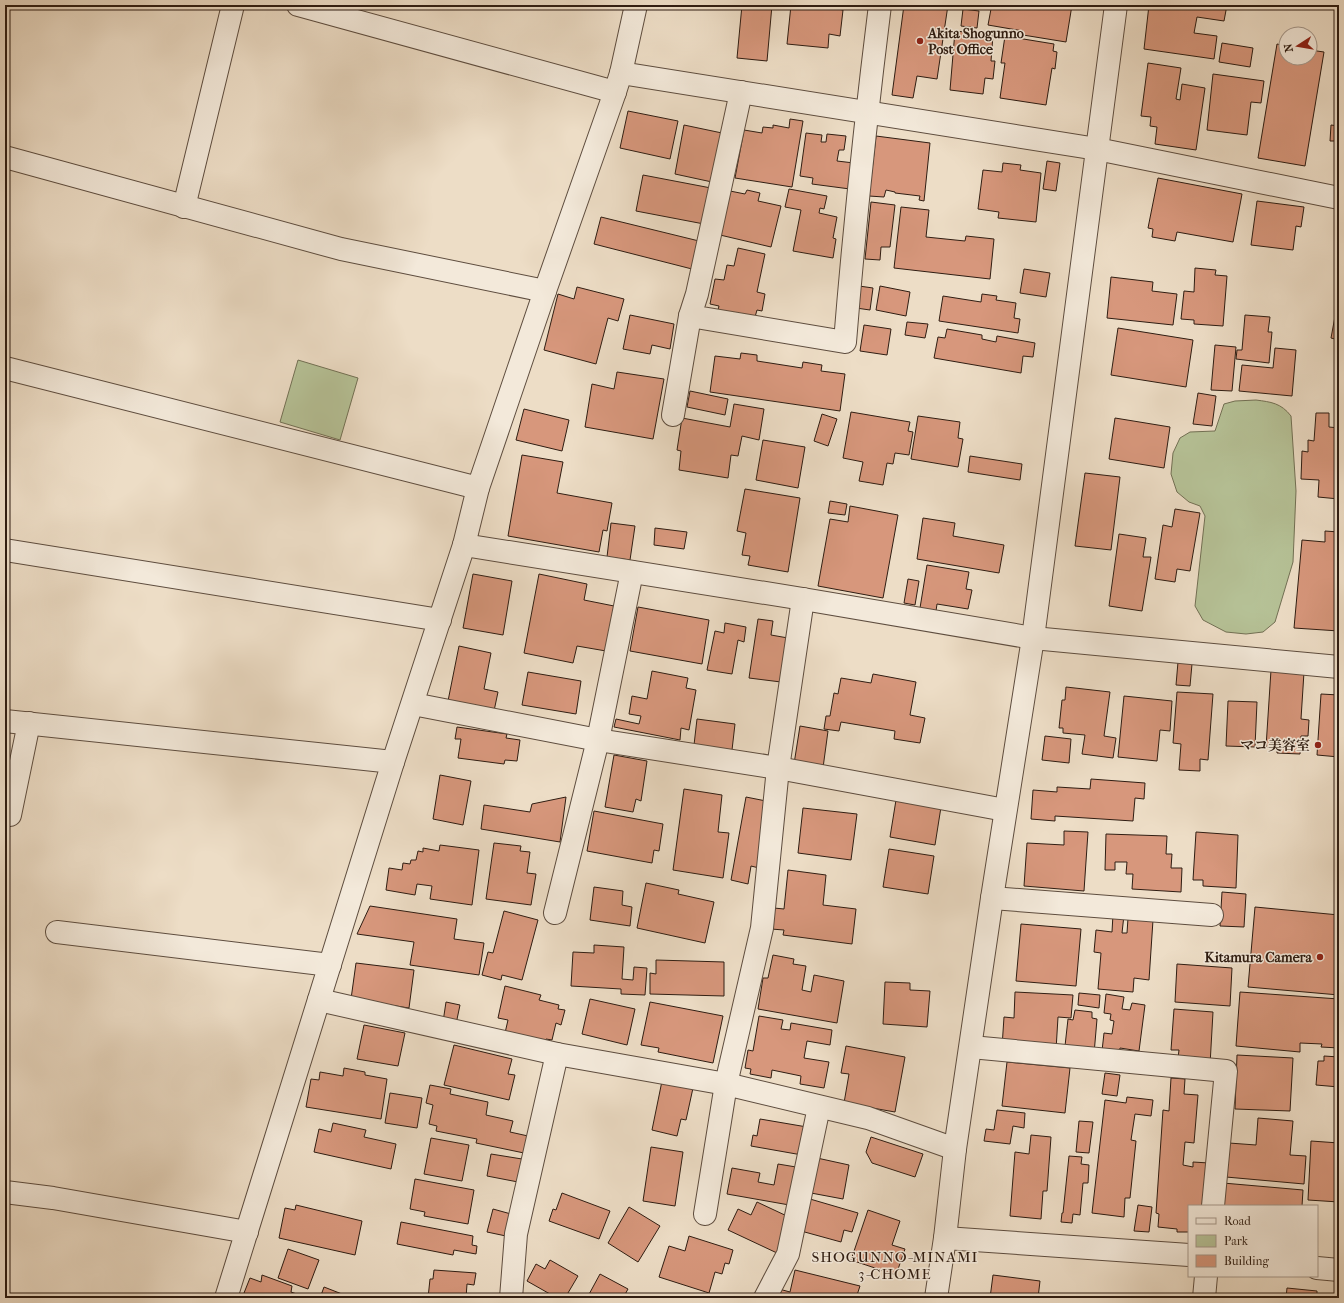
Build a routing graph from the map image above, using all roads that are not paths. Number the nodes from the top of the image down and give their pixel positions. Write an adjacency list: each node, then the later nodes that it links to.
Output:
1 (233, 5): 12 (street)
2 (298, 5): 6 (street)
3 (636, 5): 6 (street)
4 (880, 5): 8 (street)
5 (1116, 5): 9 (street)
6 (618, 82): 7 (street); 13 (street)
7 (741, 92): 8 (street); 14 (street)
8 (867, 113): 9 (street); 14 (street)
9 (1097, 150): 11 (street); 23 (street)
10 (5, 157): 12 (street)
11 (1339, 198)
12 (184, 207): 13 (street)
13 (545, 291): 17 (street)
14 (690, 316): 16 (street)
15 (5, 368): 17 (street)
16 (673, 415)
17 (478, 488): 18 (street)
18 (464, 545): 20 (street); 22 (street)
19 (5, 550): 22 (street)
20 (632, 572): 21 (street); 28 (street)
21 (803, 599): 23 (street); 30 (street)
22 (440, 620): 25 (street)
23 (1034, 638): 24 (street); 31 (street)
24 (1339, 666)
25 (413, 704): 28 (street); 29 (street)
26 (5, 721): 27 (street)
27 (29, 723): 29 (street); 32 (street)
28 (598, 740): 30 (street); 34 (street)
29 (393, 762): 37 (street)
30 (778, 768): 31 (street); 41 (street)
31 (1005, 810): 33 (street)
32 (10, 815)
33 (992, 898): 35 (street); 39 (street)
34 (555, 913)
35 (1212, 915)
36 (57, 932): 37 (street)
37 (330, 965): 38 (street)
38 (319, 1000): 40 (street); 47 (street)
39 (971, 1047): 43 (street); 45 (street)
40 (558, 1054): 41 (street); 54 (street)
41 (726, 1084): 42 (street); 46 (street)
42 (819, 1107): 43 (street); 55 (street)
43 (955, 1149): 48 (street)
44 (5, 1192): 47 (street)
45 (1213, 1205)
46 (705, 1214)
47 (247, 1232): 53 (street)
48 (945, 1238): 49 (street); 56 (street)
49 (1188, 1255)
50 (1318, 1268): 51 (street)
51 (1339, 1270)
52 (1206, 1277): 57 (street)
53 (226, 1298)
54 (511, 1298)
55 (765, 1298)
56 (936, 1298)
57 (1204, 1298)

